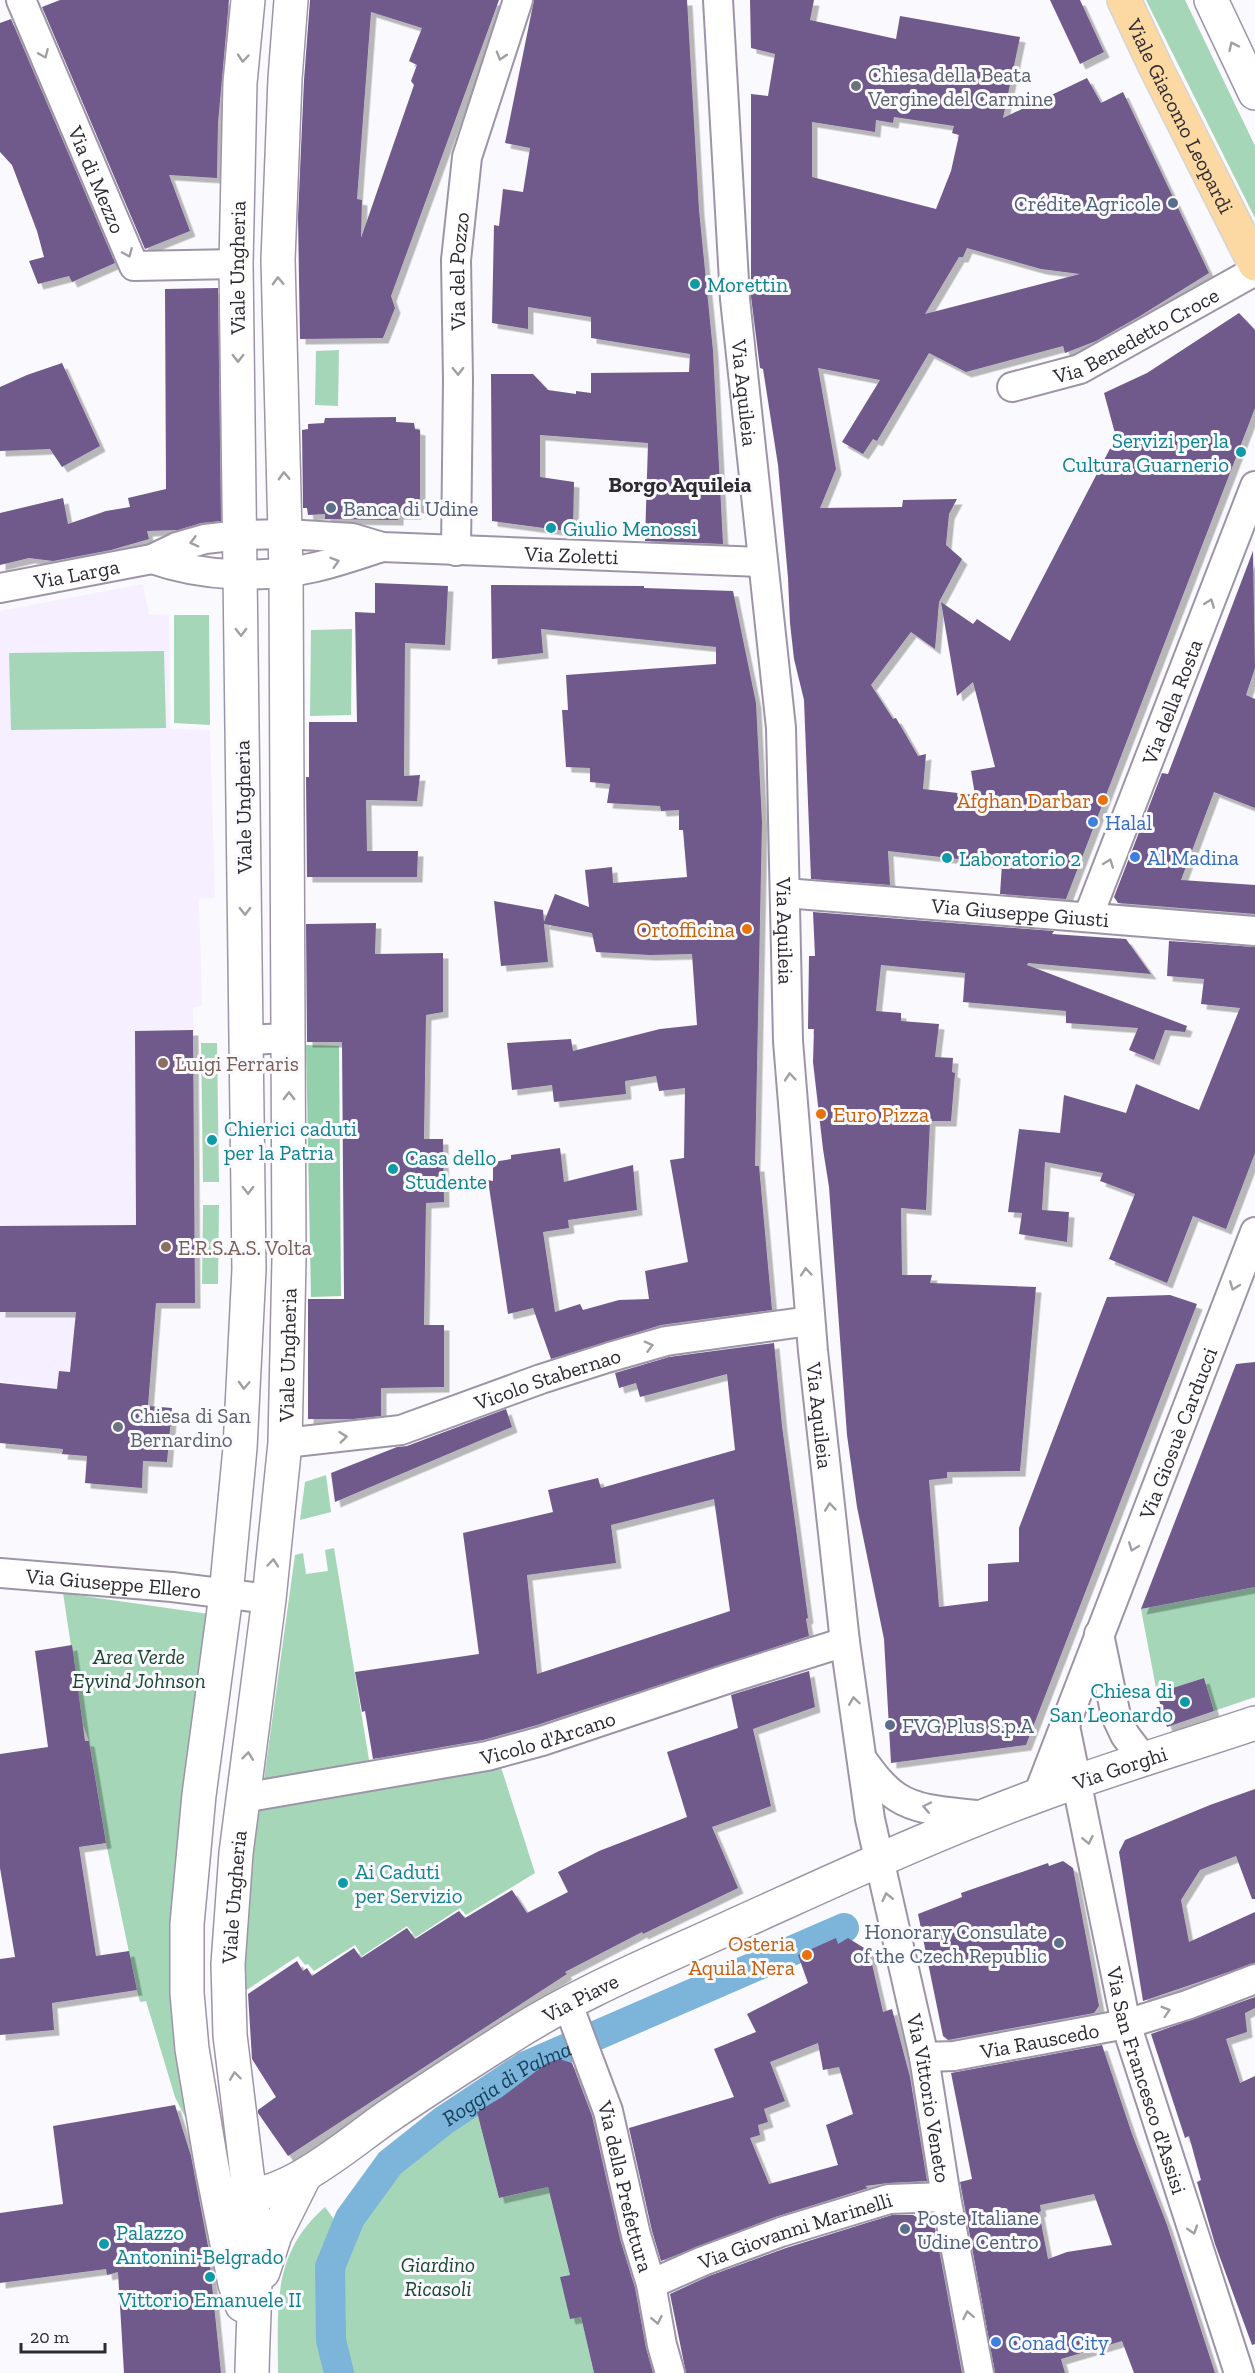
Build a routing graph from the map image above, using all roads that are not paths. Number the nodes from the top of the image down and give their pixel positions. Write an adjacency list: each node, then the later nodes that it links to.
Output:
1 (21, 0): 9 (street, Via di Mezzo, one-way to 9)
2 (248, 0): 9 (street, Viale Ungheria, one-way to 9)
3 (291, 0): 14 (street, Viale Ungheria, one-way to 3)
4 (518, 0): 17 (street, Via del Pozzo, one-way to 17)
5 (718, 0): 19 (street, Via Aquileia)
6 (1124, 0): 10 (main road, Viale Giacomo Leopardi)
7 (1211, 0): 8 (street, one-way to 7)
8 (1255, 93)
9 (236, 264): 15 (street, Viale Ungheria, one-way to 15)
10 (1255, 264)
11 (1255, 271): 12 (street, Via Benedetto Croce)
12 (1012, 387)
13 (1255, 486): 24 (street, Via della Rosta, one-way to 13)
14 (286, 534): 15 (street); 16 (street, Via Zoletti); 21 (street, Viale Ungheria)
15 (240, 535): 18 (street, Via Larga, one-way to 18); 20 (street, Viale Ungheria)
16 (382, 547): 17 (street, Via Zoletti); 21 (street, Via Zoletti, one-way to 16)
17 (456, 551): 19 (street, Via Zoletti)
18 (152, 559): 20 (street); 22 (street, Via Larga)
19 (761, 562): 23 (street, Via Aquileia)
20 (240, 573): 21 (street); 27 (street, Viale Ungheria, one-way to 27)
21 (286, 573): 26 (street, Viale Ungheria)
22 (0, 588)
23 (784, 893): 24 (street, Via Giuseppe Giusti); 29 (street, Via Aquileia, one-way to 23)
24 (1088, 918): 25 (street, Via Giuseppe Giusti)
25 (1255, 931)
26 (289, 1038): 27 (street); 30 (street, Viale Ungheria, one-way to 26)
27 (246, 1040): 32 (street, Viale Ungheria, one-way to 32)
28 (1255, 1232): 34 (street, Via Giosuè Carducci, one-way to 34)
29 (810, 1321): 30 (street, Vicolo Stabernao, one-way to 29); 35 (street, Via Aquileia, one-way to 29)
30 (285, 1443): 33 (street, Viale Ungheria, one-way to 30)
31 (0, 1573): 32 (street, Via Giuseppe Ellero)
32 (226, 1594): 33 (street); 51 (street, Viale Ungheria)
33 (269, 1599): 42 (street, Viale Ungheria, one-way to 33)
34 (1099, 1634): 37 (street, Via Giosuè Carducci); 39 (street)
35 (845, 1642): 38 (street, Via Aquileia, one-way to 35); 42 (street, Vicolo d'Arcano)
36 (1255, 1723): 39 (street, Via Gorghi)
37 (1065, 1726): 40 (street); 41 (street, Via Giosuè Carducci)
38 (862, 1759): 43 (street, Via Gorghi, one-way to 38); 44 (street, Via Aquileia)
39 (1144, 1760): 40 (street, Via Gorghi)
40 (1075, 1783): 41 (street, Via Gorghi); 47 (street, Via San Francesco d'Assisi, one-way to 47)
41 (1038, 1795): 43 (street, Via Gorghi)
42 (242, 1798): 49 (street, Viale Ungheria, one-way to 42)
43 (985, 1816): 44 (street, Via Gorghi)
44 (878, 1859): 46 (street, Via Piave); 48 (street, Via Vittorio Veneto, one-way to 44)
45 (1255, 1979): 47 (street, Via Rauscedo, one-way to 45)
46 (573, 2016): 50 (street, Via Piave); 54 (street, Via della Prefettura)
47 (1126, 2024): 48 (street, Via Rauscedo); 59 (street, Via San Francesco d'Assisi, one-way to 59)
48 (924, 2057): 52 (street, Via Vittorio Veneto)
49 (242, 2134): 50 (street); 53 (street, Viale Ungheria)
50 (305, 2175): 53 (street, Via Piave); 55 (street)
51 (216, 2187): 53 (street); 55 (street, Viale Ungheria)
52 (946, 2197): 54 (street, Via Giovanni Marinelli); 58 (street, Via Vittorio Veneto, one-way to 52)
53 (252, 2211): 55 (street, Viale Ungheria)
54 (651, 2284): 57 (street, Via della Prefettura, one-way to 57)
55 (245, 2295): 56 (street)
56 (252, 2373)
57 (670, 2373)
58 (979, 2373)
59 (1239, 2373)

